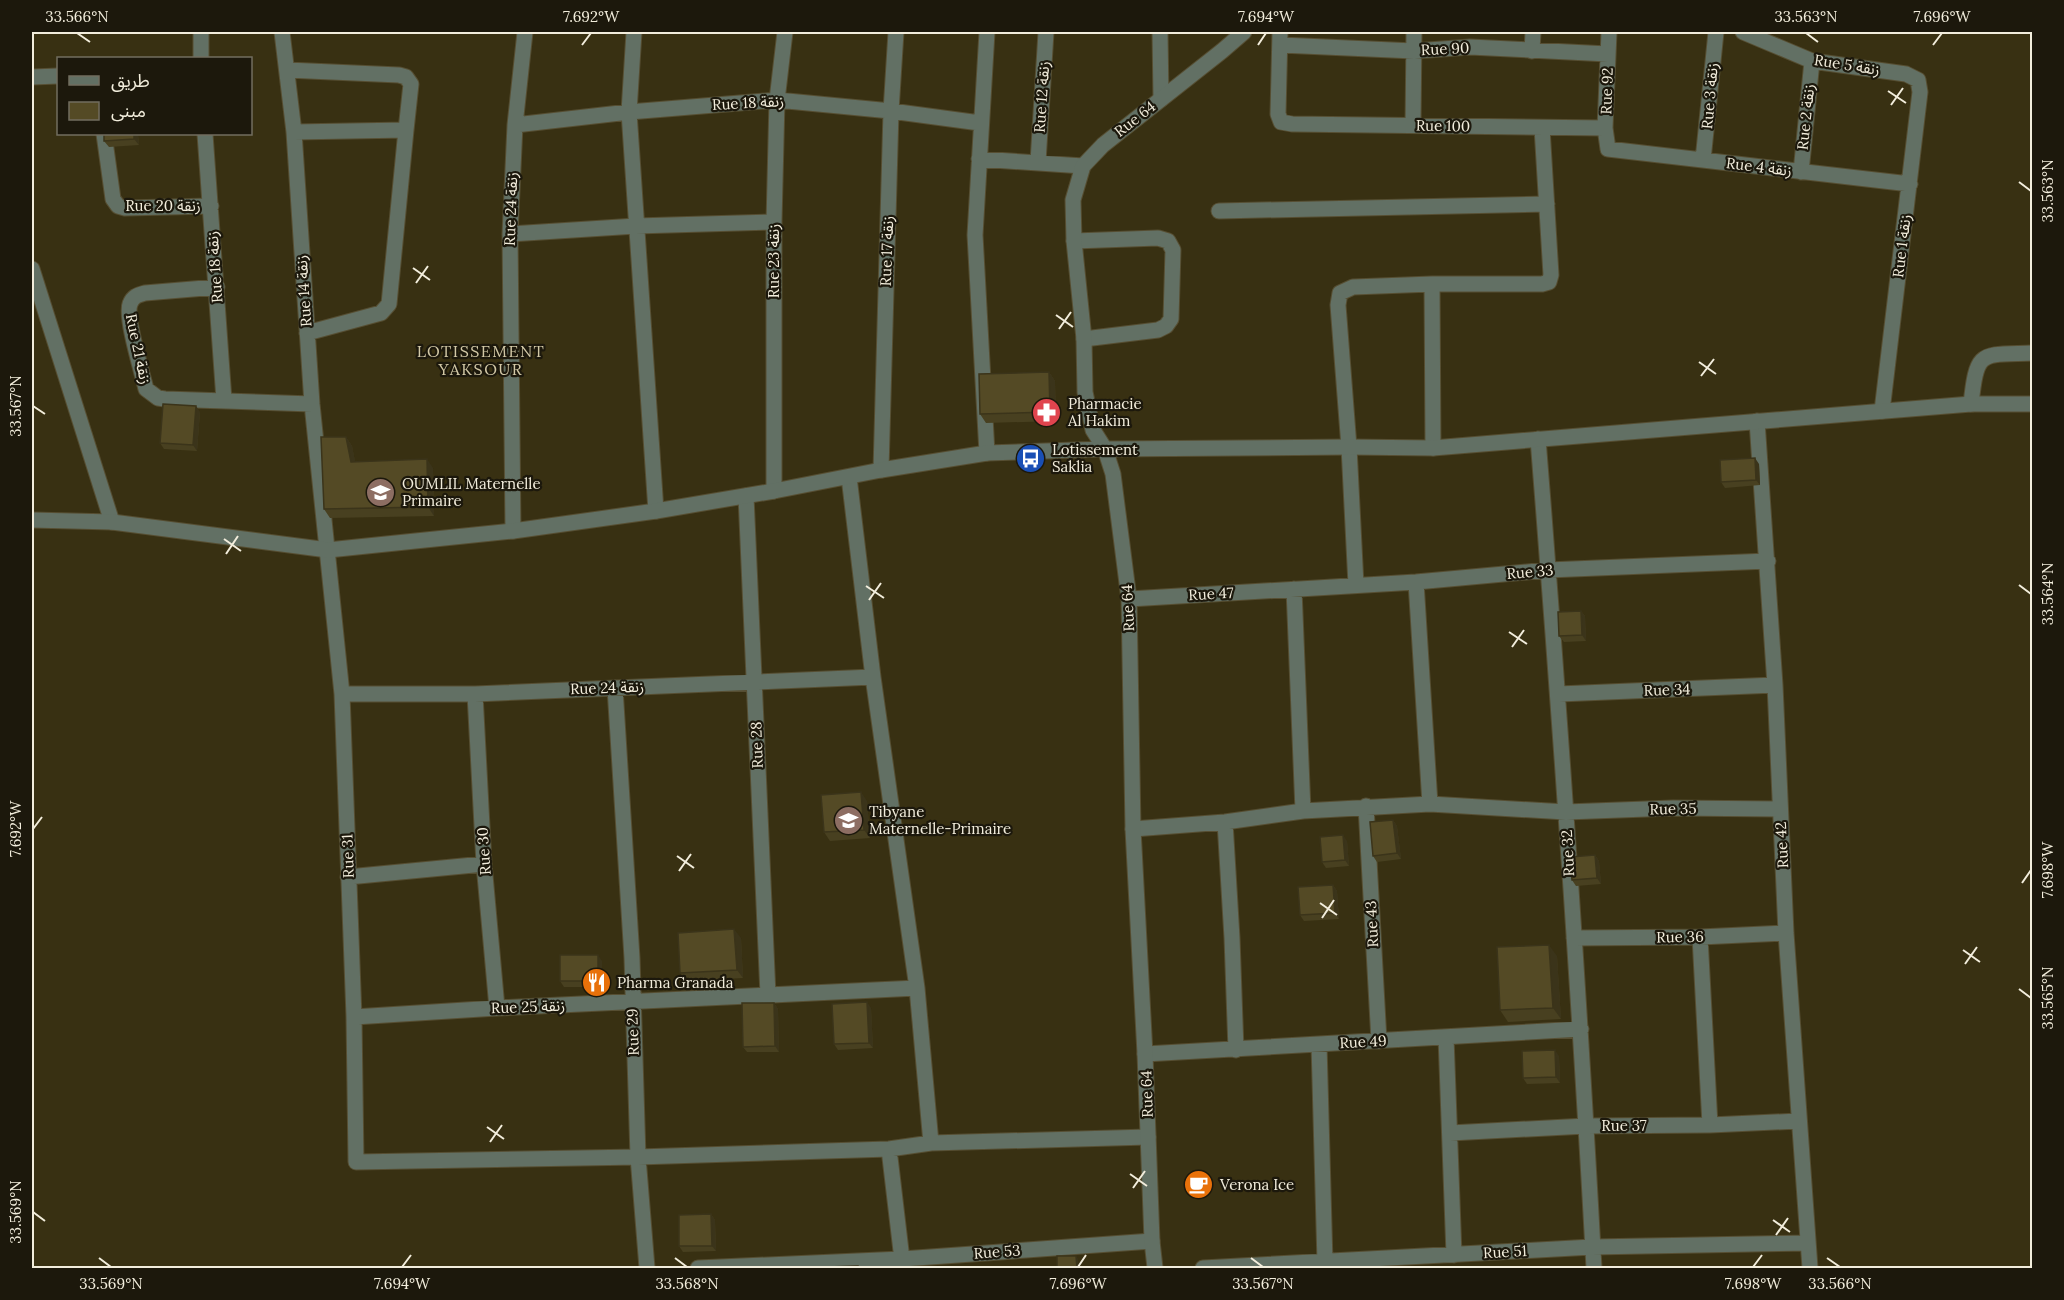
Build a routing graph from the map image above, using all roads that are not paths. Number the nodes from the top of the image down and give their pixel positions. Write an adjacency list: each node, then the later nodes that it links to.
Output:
1 (201, 32): 20 (street)
2 (282, 32): 22 (street, Rue 14 زنقة)
3 (525, 32): 31 (street, Rue 24 زنقة)
4 (634, 32): 29 (street)
5 (785, 32): 27 (street, Rue 23 زنقة)
6 (897, 32): 28 (street, Rue 17 زنقة)
7 (987, 32): 30 (street)
8 (1046, 32): 42 (street, Rue 12 زنقة)
9 (1160, 32): 26 (street)
10 (1244, 32): 26 (street, Rue 64)
11 (1414, 32): 17 (street)
12 (1533, 32): 18 (street)
13 (1609, 32): 19 (street, Rue 92)
14 (1716, 32): 41 (street, Rue 3 زنقة)
15 (1743, 32): 21 (street, Rue 5 زنقة)
16 (1280, 38): 17 (street, Rue 90); 32 (street, Rue 100)
17 (1414, 51): 18 (street, Rue 90); 32 (street)
18 (1532, 51): 19 (street, Rue 90)
19 (1608, 54): 34 (street, Rue 92)
20 (201, 57)
21 (1812, 61): 25 (street, Rue 5 زنقة); 44 (street, Rue 2 زنقة)
22 (287, 70): 35 (street); 36 (street, Rue 14 زنقة)
23 (57, 76): 24 (street)
24 (32, 77)
25 (1918, 80): 45 (street, Rue 1 زنقة)
26 (1161, 99): 43 (street, Rue 64)
27 (777, 100): 28 (street, Rue 18 زنقة); 29 (street, Rue 18 زنقة); 49 (street, Rue 23 زنقة)
28 (891, 111): 30 (street, Rue 18 زنقة); 70 (street, Rue 17 زنقة)
29 (628, 112): 31 (street, Rue 18 زنقة); 50 (street)
30 (980, 123): 40 (street)
31 (515, 125): 51 (street, Rue 24 زنقة)
32 (1413, 126): 33 (street, Rue 100)
33 (1542, 128): 34 (street, Rue 100); 46 (street)
34 (1605, 128): 39 (street, Rue 92)
35 (406, 130): 36 (street); 56 (street)
36 (294, 132): 56 (street, Rue 14 زنقة)
37 (104, 135): 47 (street, Rue 20 زنقة)
38 (205, 135): 47 (street, Rue 18 زنقة)
39 (1608, 149): 41 (street, Rue 4 زنقة)
40 (979, 159): 42 (street); 69 (street)
41 (1703, 160): 44 (street, Rue 4 زنقة)
42 (1038, 162): 43 (street)
43 (1083, 166): 52 (street, Rue 64)
44 (1801, 172): 45 (street, Rue 4 زنقة)
45 (1910, 184): 63 (street, Rue 1 زنقة)
46 (1547, 204): 48 (street); 54 (street)
47 (211, 206): 55 (street, Rue 18 زنقة)
48 (1219, 212)
49 (774, 222): 50 (street); 72 (street, Rue 23 زنقة)
50 (636, 226): 51 (street); 74 (street)
51 (510, 234): 77 (street, Rue 24 زنقة)
52 (1074, 241): 57 (street, Rue 64); 57 (street)
53 (32, 269): 76 (street)
54 (1432, 284): 66 (street); 67 (street)
55 (217, 287): 59 (street, Rue 18 زنقة); 59 (street, Rue 21 زنقة)
56 (307, 333): 60 (street, Rue 14 زنقة)
57 (1084, 339): 68 (street, Rue 64)
58 (2032, 353): 61 (street)
59 (224, 400): 60 (street, Rue 21 زنقة)
60 (312, 404): 78 (street, Rue 14 زنقة)
61 (1971, 404): 62 (street); 63 (street)
62 (2032, 404)
63 (1882, 411): 64 (street)
64 (1757, 421): 65 (street); 79 (street, Rue 42)
65 (1538, 439): 67 (street); 80 (street, Rue 32)
66 (1349, 447): 67 (street); 68 (street); 82 (street)
67 (1433, 448)
68 (1105, 449): 69 (street); 84 (street, Rue 64)
69 (987, 453): 70 (street)
70 (881, 470): 71 (street)
71 (849, 477): 72 (street); 85 (street)
72 (774, 491): 73 (street)
73 (746, 496): 74 (street); 86 (street, Rue 28)
74 (656, 511): 77 (street)
75 (32, 520): 76 (street)
76 (112, 522): 78 (street)
77 (513, 531): 78 (street)
78 (328, 550): 89 (street, Rue 31)
79 (1768, 561): 80 (street, Rue 33); 87 (street, Rue 42)
80 (1548, 570): 81 (street, Rue 33); 91 (street, Rue 32)
81 (1416, 582): 82 (street, Rue 33); 92 (street)
82 (1356, 585): 83 (street, Rue 33)
83 (1294, 589): 84 (street, Rue 47); 95 (street)
84 (1129, 598): 98 (street, Rue 64)
85 (873, 677): 86 (street, Rue 24 زنقة); 104 (street)
86 (754, 681): 88 (street, Rue 24 زنقة); 105 (street, Rue 28)
87 (1775, 685): 91 (street, Rue 34); 94 (street, Rue 42)
88 (615, 688): 90 (street, Rue 24 زنقة); 106 (street, Rue 29)
89 (342, 694): 90 (street, Rue 24 زنقة); 100 (street, Rue 31)
90 (475, 694): 99 (street, Rue 30)
91 (1559, 694): 96 (street, Rue 32)
92 (1430, 804): 93 (street, Rue 35); 96 (street, Rue 35)
93 (1366, 806): 95 (street, Rue 35); 111 (street, Rue 43)
94 (1780, 809): 96 (street, Rue 35); 101 (street, Rue 42)
95 (1303, 811): 97 (street, Rue 35)
96 (1566, 812): 103 (street, Rue 32)
97 (1225, 822): 98 (street, Rue 35); 113 (street)
98 (1133, 829): 114 (street, Rue 64)
99 (484, 864): 100 (street); 107 (street, Rue 30)
100 (348, 877): 108 (street, Rue 31)
101 (1786, 933): 102 (street, Rue 36); 115 (street, Rue 42)
102 (1700, 937): 103 (street, Rue 36); 116 (street)
103 (1574, 938): 109 (street, Rue 32)
104 (917, 988): 105 (street, Rue 25 زنقة); 120 (street)
105 (768, 995): 106 (street, Rue 25 زنقة)
106 (632, 1002): 107 (street, Rue 25 زنقة); 122 (street, Rue 29)
107 (497, 1008): 108 (street, Rue 25 زنقة)
108 (354, 1017): 122 (street, Rue 31)
109 (1581, 1029): 110 (street, Rue 49); 117 (street, Rue 32)
110 (1446, 1037): 111 (street, Rue 49); 118 (street)
111 (1379, 1041): 112 (street, Rue 49)
112 (1319, 1044): 113 (street, Rue 49); 127 (street)
113 (1236, 1050): 114 (street, Rue 49)
114 (1145, 1054): 119 (street, Rue 64)
115 (1799, 1121): 116 (street, Rue 37); 124 (street, Rue 42)
116 (1710, 1125): 117 (street, Rue 37)
117 (1586, 1126): 118 (street, Rue 37); 125 (street, Rue 32)
118 (1450, 1133): 126 (street)
119 (1148, 1137): 120 (street); 123 (street, Rue 64)
120 (931, 1143): 121 (street)
121 (889, 1149): 122 (street); 128 (street)
122 (638, 1157): 130 (street, Rue 29)
123 (1152, 1241): 128 (street, Rue 53); 132 (street, Rue 64)
124 (1808, 1243): 125 (street, Rue 51); 135 (street, Rue 42)
125 (1592, 1247): 126 (street, Rue 51); 134 (street, Rue 32)
126 (1454, 1255): 129 (street, Rue 51)
127 (1325, 1263): 129 (street, Rue 51); 133 (street, Rue 51)
128 (903, 1264): 131 (street, Rue 53)
129 (1392, 1264)
130 (648, 1269)
131 (698, 1269)
132 (1155, 1269)
133 (1203, 1269)
134 (1594, 1269)
135 (1810, 1269)

